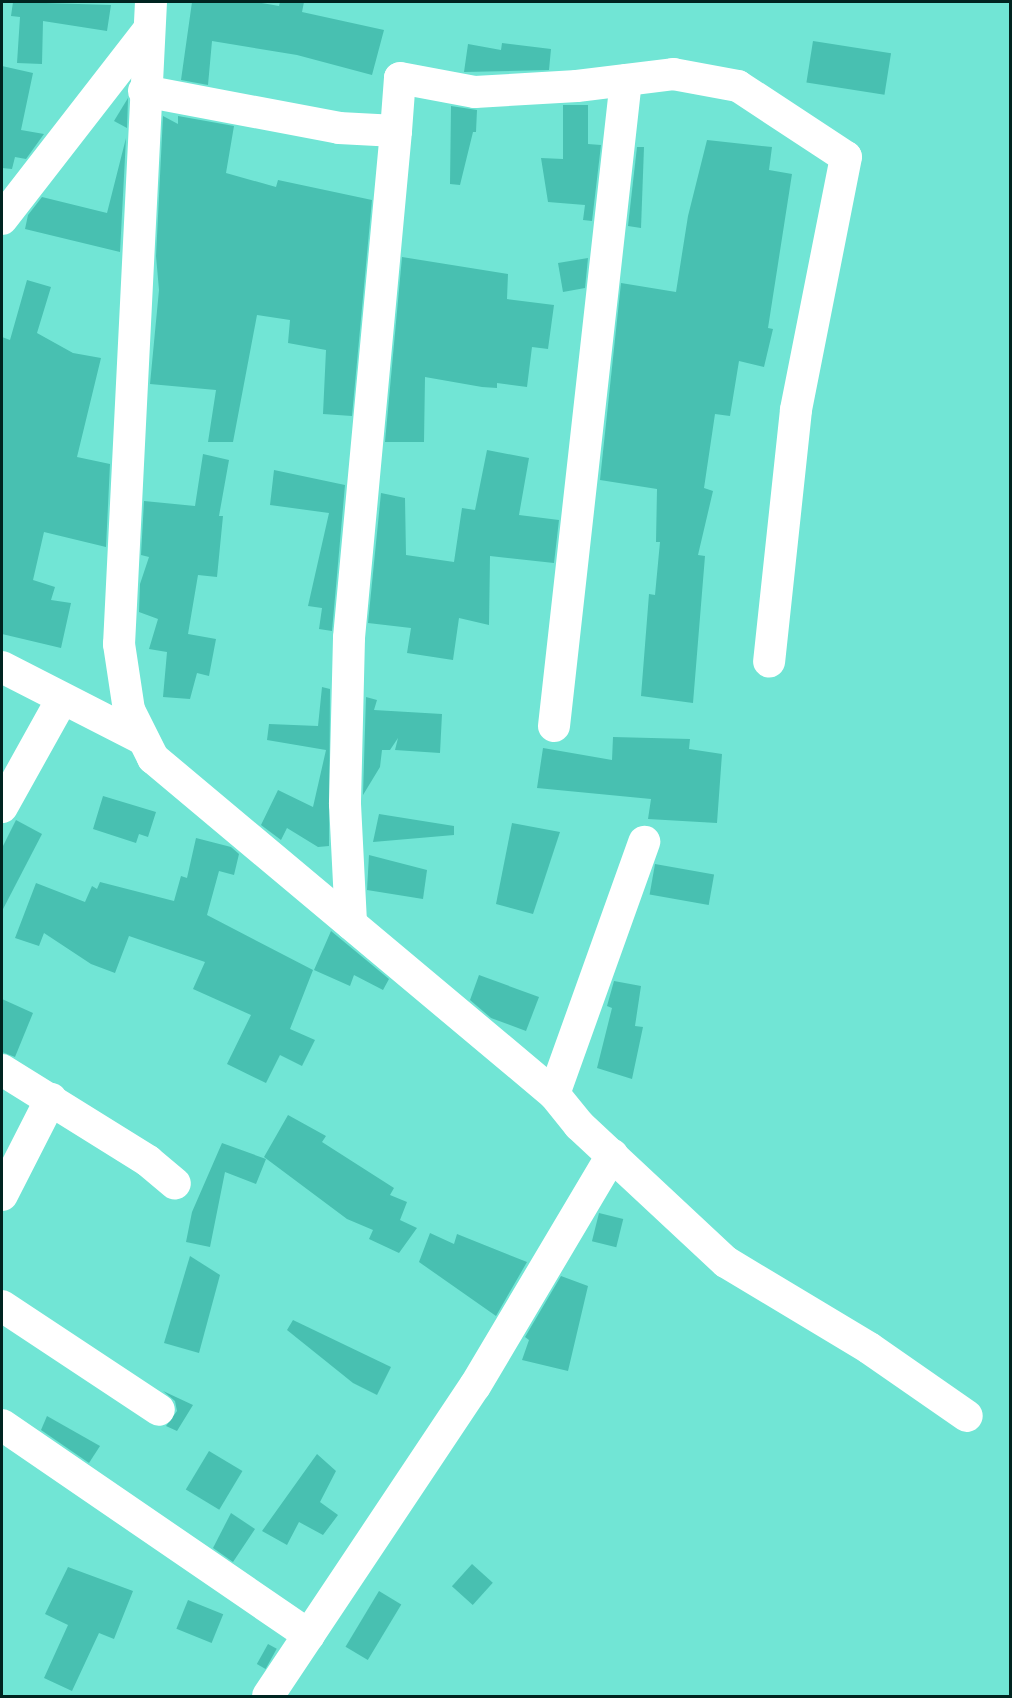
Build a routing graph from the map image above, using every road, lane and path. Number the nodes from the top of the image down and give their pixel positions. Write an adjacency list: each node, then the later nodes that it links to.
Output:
1 (149, 17): 3 (street); 5 (street)
2 (626, 80): 4 (street); 6 (street); 9 (street)
3 (144, 91): 4 (street); 10 (street)
4 (396, 131): 13 (street)
5 (2, 219)
6 (769, 662)
7 (2, 667): 8 (street)
8 (62, 699): 10 (street); 11 (street)
9 (554, 726)
10 (144, 739): 13 (street)
11 (2, 807)
12 (644, 842): 15 (street)
13 (351, 924): 15 (street)
14 (2, 1070): 16 (street)
15 (554, 1094): 17 (street)
16 (51, 1099): 18 (street); 19 (street)
17 (612, 1155): 22 (street); 24 (street)
18 (175, 1184)
19 (2, 1195)
20 (2, 1306): 21 (street)
21 (159, 1410)
22 (967, 1416)
23 (2, 1425): 24 (street)
24 (309, 1635): 25 (street)
25 (268, 1696)

